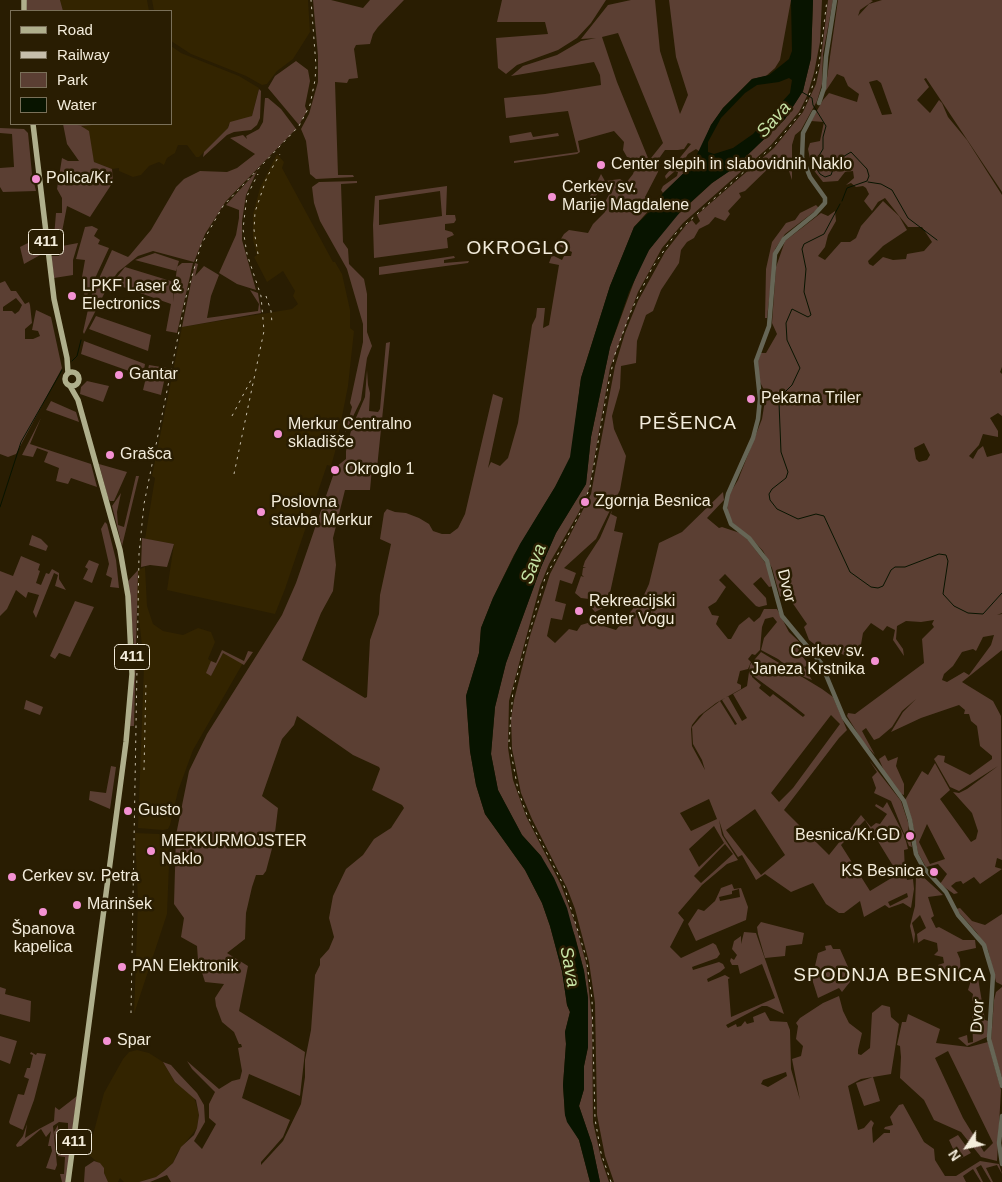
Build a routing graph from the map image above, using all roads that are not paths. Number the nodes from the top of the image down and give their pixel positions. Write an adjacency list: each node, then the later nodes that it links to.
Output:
1 (835, 0): 2 (street)
2 (819, 103)
3 (814, 112): 9 (street, Dvor)
4 (33, 125): 5 (main road, 411)
5 (70, 372): 6 (main road, 411); 7 (main road, 411)
6 (78, 384): 7 (main road); 8 (main road, 411)
7 (70, 386): 8 (main road, 411)
8 (78, 400): 12 (main road, 411)
9 (1002, 1086)
10 (1002, 1116): 11 (street)
11 (1002, 1164)
12 (68, 1182)

